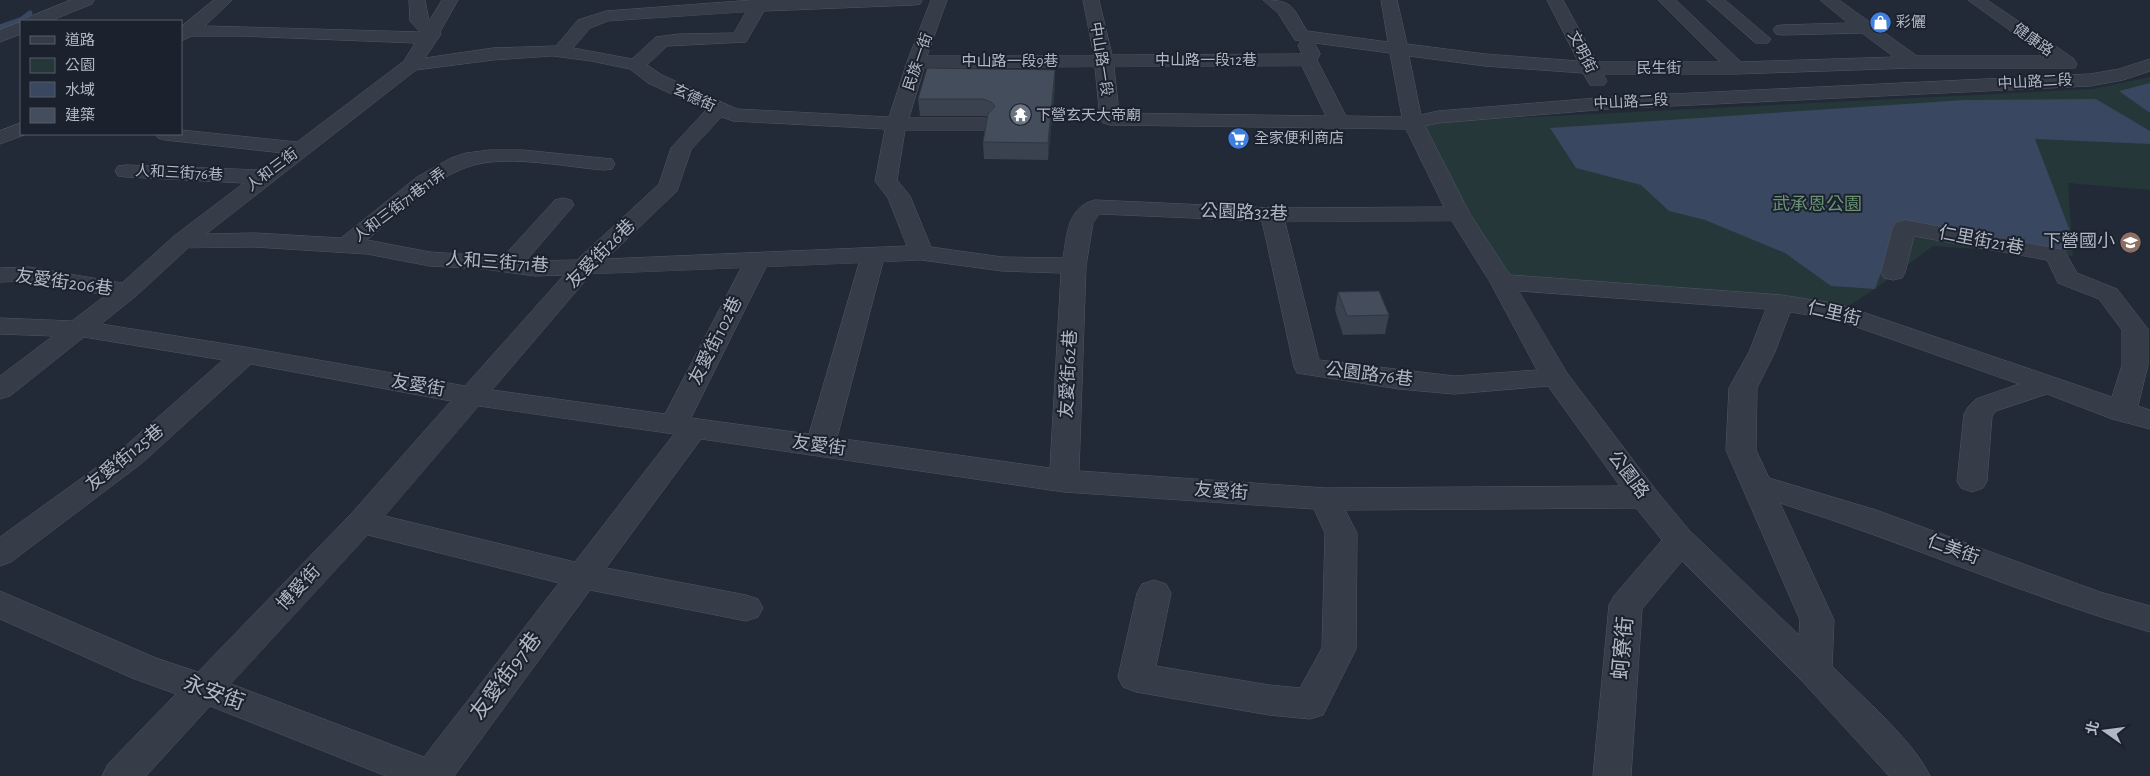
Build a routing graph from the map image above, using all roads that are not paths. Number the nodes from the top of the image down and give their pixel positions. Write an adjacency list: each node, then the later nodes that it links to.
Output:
1 (86, 0): 16 (street)
2 (224, 0): 20 (street)
3 (417, 0): 21 (street)
4 (450, 0): 21 (street, 人和三街)
5 (914, 0): 15 (street)
6 (939, 0): 29 (street, 民族一街)
7 (1091, 0): 28 (street, 中山路一段)
8 (1271, 0): 22 (street)
9 (1389, 0): 25 (street, 公園路)
10 (1556, 0): 35 (street, 文明街)
11 (1666, 0): 36 (street)
12 (1715, 0): 24 (street)
13 (1828, 0): 18 (street)
14 (1976, 0): 31 (street, 健康路)
15 (760, 3): 26 (street); 33 (street)
16 (37, 20)
17 (20, 27): 23 (street)
18 (1866, 28): 19 (street); 30 (street)
19 (1782, 30)
20 (185, 34): 21 (street)
21 (430, 36): 32 (street, 人和三街)
22 (1300, 36): 25 (street, 民生街); 27 (street)
23 (0, 37)
24 (1762, 39)
25 (1398, 48): 35 (street, 民生街); 42 (street, 公園路)
26 (560, 52): 32 (street, 玄德街); 33 (street, 玄德街)
27 (1308, 60): 28 (street, 中山路一段12巷); 41 (street)
28 (1104, 61): 29 (street, 中山路一段9巷); 40 (street, 中山路一段)
29 (916, 62): 43 (street, 民族一街)
30 (1913, 62): 31 (street, 民生街); 36 (street, 民生街)
31 (2066, 62): 37 (street, 健康路)
32 (412, 65): 48 (street, 人和三街)
33 (636, 65): 39 (street, 玄德街)
34 (2150, 65): 37 (street, 中山路二段)
35 (1590, 68): 36 (street, 民生街); 38 (street, 文明街)
36 (1736, 68)
37 (2090, 80): 38 (street, 中山路二段)
38 (1609, 103): 42 (street, 中山路二段)
39 (721, 110): 43 (street, 玄德街); 61 (street, 友愛街26巷)
40 (1110, 119): 41 (street, 中山路二段)
41 (1339, 123): 42 (street, 中山路二段)
42 (1413, 123): 53 (street, 公園路)
43 (898, 124): 44 (street, 玄德街); 57 (street, 民族一街)
44 (984, 124)
45 (20, 129): 47 (street)
46 (174, 135): 48 (street)
47 (0, 138)
48 (300, 149): 51 (street, 人和三街)
49 (604, 164): 56 (street, 人和三街71巷11弄)
50 (126, 170): 51 (street, 人和三街76巷)
51 (263, 177): 55 (street, 人和三街)
52 (563, 204): 60 (street)
53 (1459, 214): 54 (street, 公園路32巷); 65 (street, 公園路)
54 (1272, 215): 62 (street, 公園路32巷); 71 (street, 公園路76巷)
55 (182, 240): 56 (street, 人和三街71巷); 66 (street, 人和三街)
56 (346, 246): 60 (street, 人和三街71巷)
57 (921, 253): 58 (street, 人和三街71巷); 62 (street, 人和三街71巷)
58 (873, 254): 59 (street, 人和三街71巷); 78 (street)
59 (758, 258): 61 (street, 人和三街71巷); 77 (street, 友愛街102巷)
60 (509, 265): 61 (street, 人和三街71巷)
61 (585, 266): 74 (street, 友愛街26巷)
62 (1074, 266): 80 (street, 友愛街62巷)
63 (1893, 272): 75 (street, 仁里街21巷)
64 (0, 275): 66 (street, 友愛街206巷)
65 (1502, 282): 67 (street, 仁里街); 71 (street, 公園路)
66 (127, 292): 69 (street, 人和三街)
67 (1781, 303): 72 (street, 仁里街); 81 (street)
68 (0, 326): 69 (street, 友愛街)
69 (81, 329): 70 (street, 友愛街); 73 (street, 人和三街)
70 (245, 355): 74 (street, 友愛街); 86 (street, 友愛街125巷)
71 (1555, 377): 82 (street, 公園路)
72 (2044, 384): 75 (street, 仁里街); 79 (street)
73 (0, 390)
74 (472, 396): 77 (street, 友愛街); 84 (street, 博愛街)
75 (2122, 412): 76 (street, 仁里街)
76 (2150, 420)
77 (684, 426): 78 (street, 友愛街); 87 (street, 友愛街97巷)
78 (820, 446): 80 (street, 友愛街)
79 (1972, 481)
80 (1064, 482): 83 (street, 友愛街)
81 (1756, 484): 91 (street, 仁美街); 92 (street)
82 (1644, 497): 83 (street, 友愛街); 85 (street, 公園路)
83 (1324, 499): 88 (street)
84 (362, 522): 87 (street); 93 (street, 博愛街)
85 (1678, 538): 92 (street, 公園路); 97 (street, 蚵寮街)
86 (0, 554)
87 (581, 576): 90 (street); 96 (street, 友愛街97巷)
88 (1154, 593)
89 (0, 604): 93 (street, 永安街)
90 (746, 608)
91 (2150, 619)
92 (1814, 671): 94 (street, 公園路)
93 (205, 689): 95 (street, 博愛街); 96 (street, 永安街)
94 (1905, 768): 98 (street)
95 (121, 776)
96 (431, 776)
97 (1612, 776)
98 (1933, 776)

